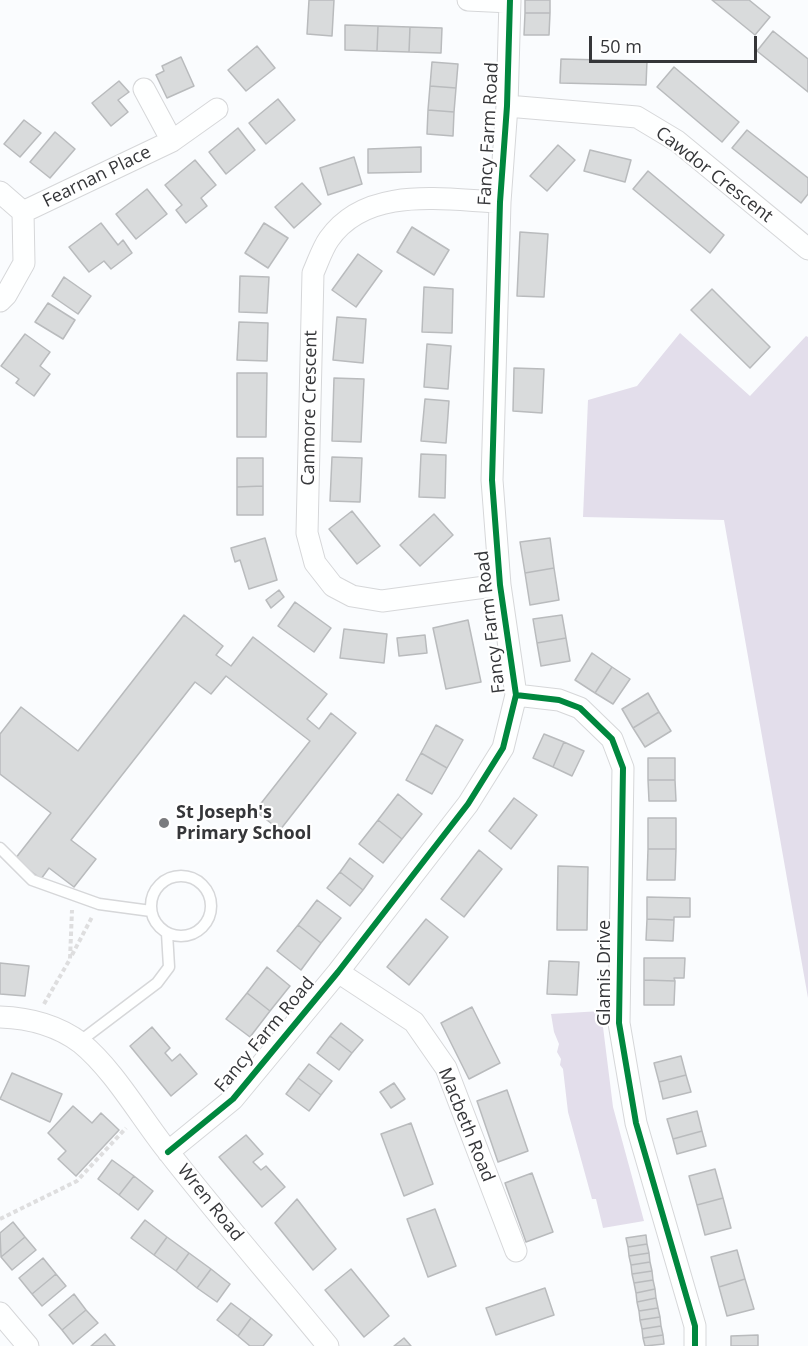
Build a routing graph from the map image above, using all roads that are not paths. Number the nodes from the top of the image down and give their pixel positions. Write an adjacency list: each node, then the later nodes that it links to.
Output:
1 (468, 0): 2 (street)
2 (510, 1): 4 (street, Fancy Farm Road)
3 (144, 89): 6 (street, Fearnan Place)
4 (507, 106): 8 (street, Fancy Farm Road); 10 (street, Cawdor Crescent)
5 (217, 109): 6 (street, Fearnan Place)
6 (172, 141): 9 (street, Fearnan Place)
7 (0, 192): 9 (street)
8 (500, 202): 12 (street, Fancy Farm Road); 12 (street, Canmore Crescent)
9 (23, 212): 11 (street)
10 (808, 249)
11 (0, 301)
12 (500, 585): 13 (street, Fancy Farm Road)
13 (516, 695): 17 (street, Fancy Farm Road); 25 (street, Glamis Drive)
14 (0, 848): 15 (lane)
15 (151, 911): 16 (lane); 16 (lane)
16 (166, 933): 19 (lane)
17 (338, 972): 20 (street, Fancy Farm Road); 21 (street, Macbeth Road)
18 (0, 1017): 19 (street, Wren Road)
19 (80, 1042): 20 (street, Wren Road)
20 (168, 1152): 24 (street, Wren Road)
21 (516, 1251)
22 (0, 1313): 23 (street)
23 (28, 1346)
24 (328, 1346)
25 (695, 1346)

